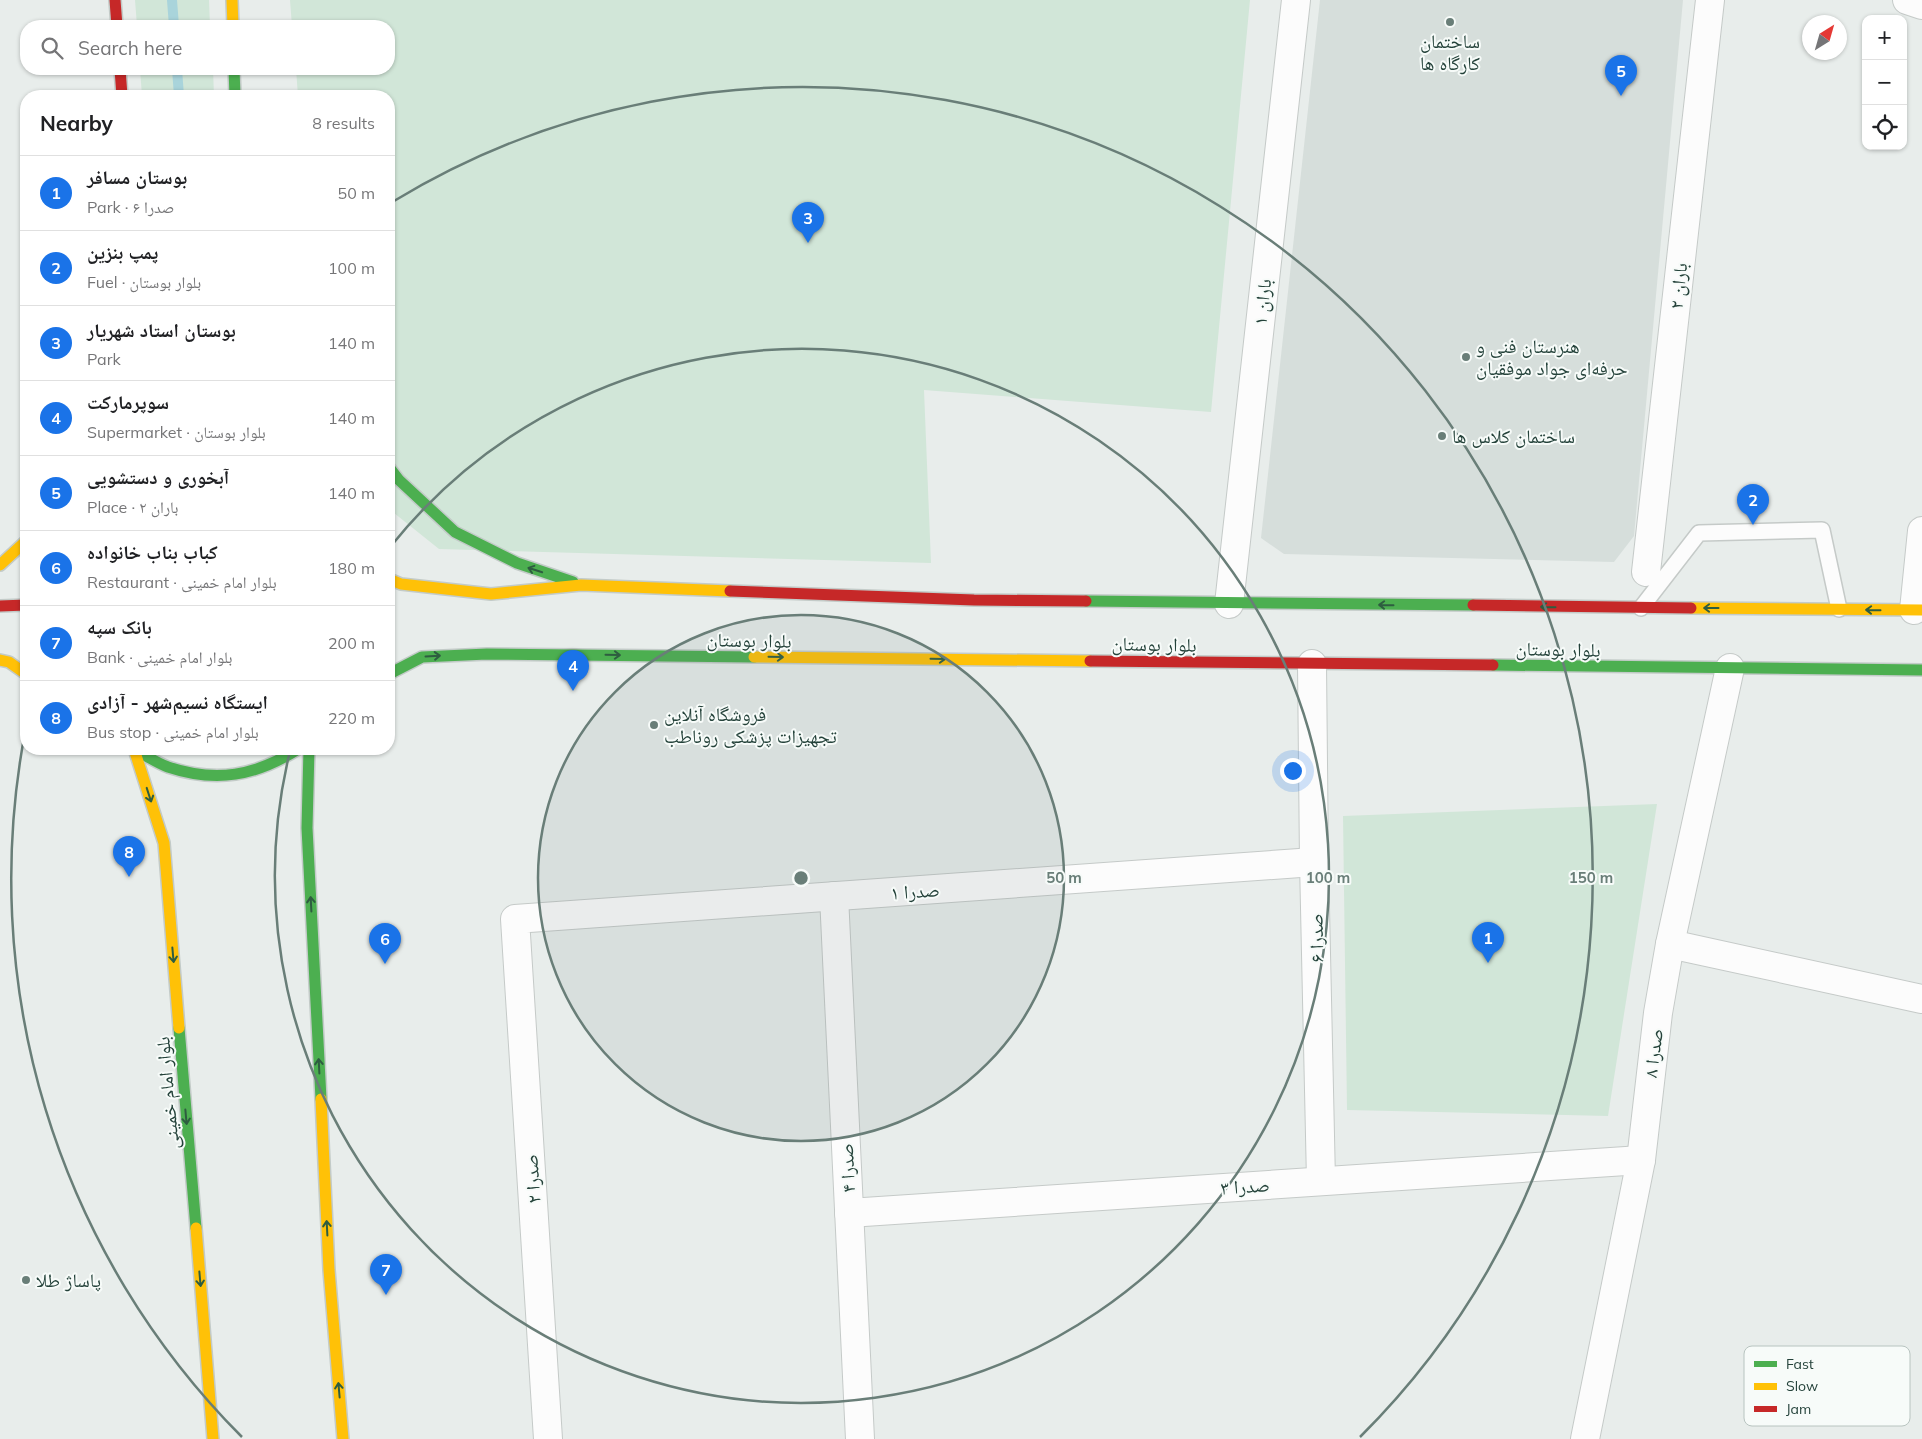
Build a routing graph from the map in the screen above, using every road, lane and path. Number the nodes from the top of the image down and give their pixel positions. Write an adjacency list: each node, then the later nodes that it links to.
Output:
1 (115, 0): 7 (main road)
2 (232, 0): 8 (main road)
3 (1296, 0): 20 (street, باران ۱)
4 (1710, 0): 17 (street, باران ۲)
5 (1907, 0): 6 (street)
6 (1922, 5)
7 (117, 20)
8 (233, 20)
9 (120, 75): 11 (main road)
10 (234, 75): 12 (main road)
11 (122, 90)
12 (235, 90)
13 (395, 475): 19 (main road, one-way to 13)
14 (1922, 532): 25 (street)
15 (20, 546): 16 (main road)
16 (0, 564)
17 (1646, 572)
18 (395, 582): 19 (main road)
19 (581, 585): 20 (main road)
20 (1229, 604): 23 (main road, one-way to 20)
21 (20, 605): 22 (main road)
22 (0, 606)
23 (1641, 608): 24 (main road, one-way to 23); 24 (lane)
24 (1839, 609): 25 (main road, one-way to 24)
25 (1918, 610)
26 (0, 660): 29 (main road)
27 (1312, 664): 28 (main road, بلوار بوستان); 31 (main road, بلوار بوستان, one-way to 27); 36 (street, صدرا ۶)
28 (1730, 668): 30 (main road, بلوار بوستان); 39 (street, صدرا ۸)
29 (20, 670)
30 (1922, 670)
31 (395, 671)
32 (136, 755): 44 (main road, بلوار امام خمینی, one-way to 44)
33 (145, 755): 34 (main road)
34 (289, 755)
35 (309, 755): 45 (main road, one-way to 35)
36 (1314, 862): 37 (street, صدرا ۱); 42 (street, صدرا ۶)
37 (834, 896): 38 (street, صدرا ۱); 43 (street, صدرا ۴)
38 (516, 919): 46 (street, صدرا ۲)
39 (1670, 944): 40 (street); 41 (street, صدرا ۸)
40 (1922, 999)
41 (1641, 1160): 42 (street, صدرا ۳); 48 (street, صدرا ۸)
42 (1321, 1182): 43 (street, صدرا ۳)
43 (849, 1212): 47 (street, صدرا ۴)
44 (213, 1439)
45 (343, 1439)
46 (548, 1439)
47 (860, 1439)
48 (1581, 1439)

